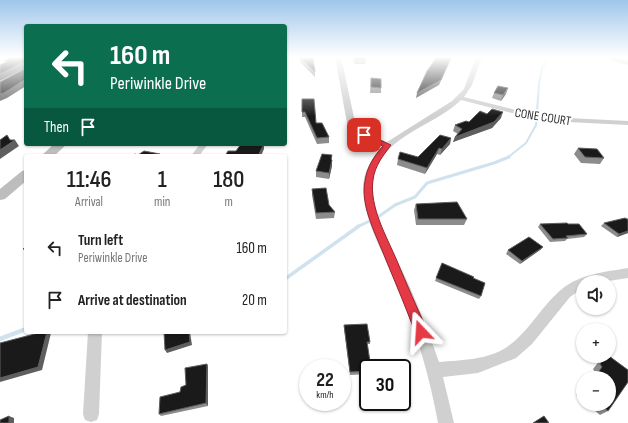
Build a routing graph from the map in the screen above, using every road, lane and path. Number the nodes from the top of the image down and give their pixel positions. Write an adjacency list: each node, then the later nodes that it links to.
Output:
1 (342, 77): 5 (street)
2 (473, 77): 3 (street)
3 (460, 98): 4 (street, CONE COURT); 5 (street)
4 (628, 123)
5 (388, 145): 14 (street)
6 (59, 146): 7 (street)
7 (49, 154)
8 (24, 176): 9 (street)
9 (0, 196)
10 (628, 273): 11 (street)
11 (615, 275)
12 (576, 287): 14 (street)
13 (95, 334): 15 (street)
14 (434, 370): 16 (street)
15 (91, 414)
16 (446, 423)

